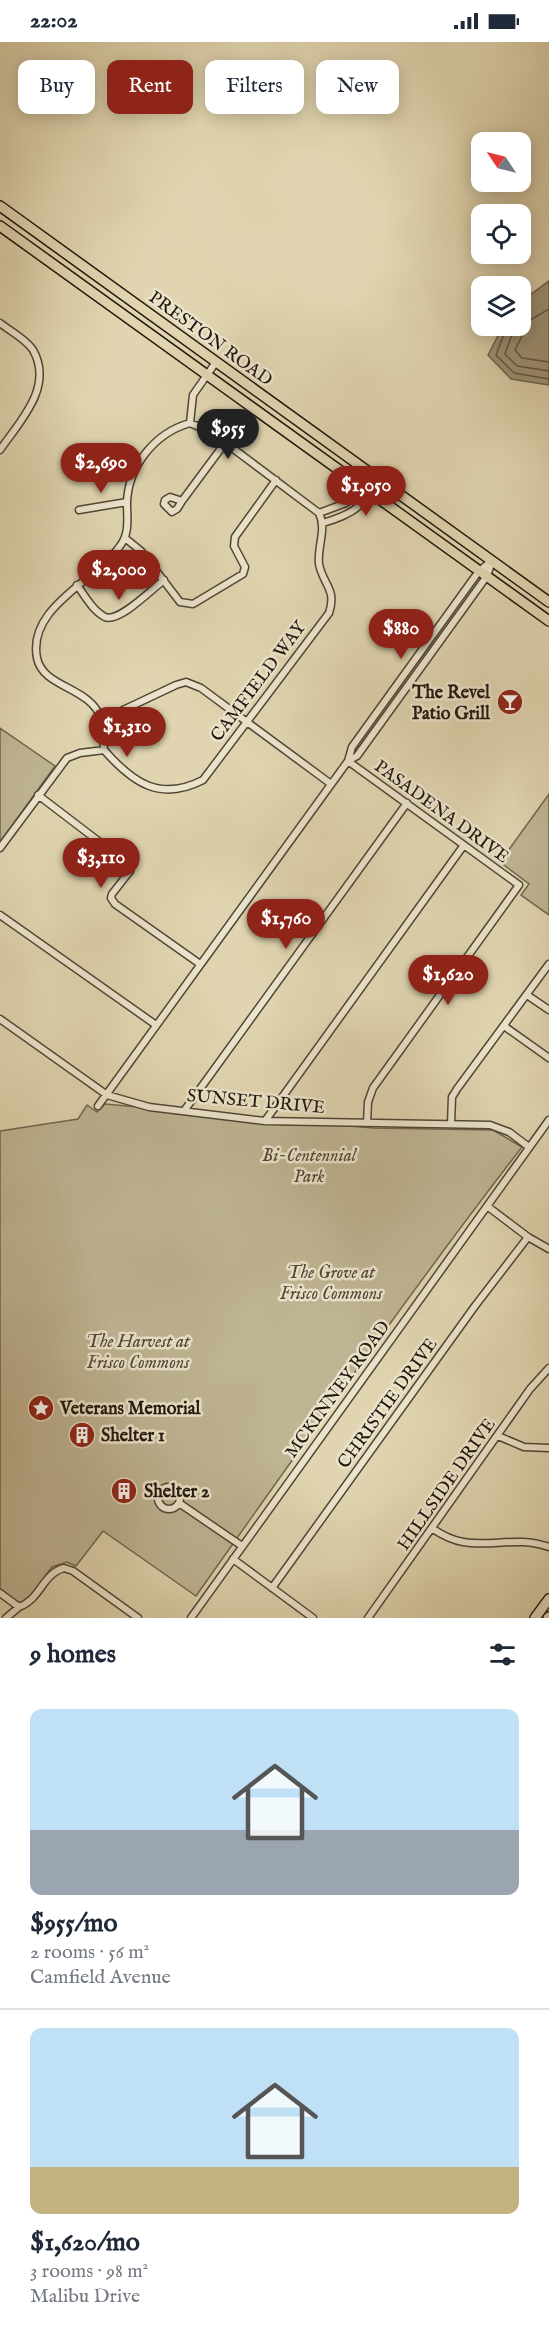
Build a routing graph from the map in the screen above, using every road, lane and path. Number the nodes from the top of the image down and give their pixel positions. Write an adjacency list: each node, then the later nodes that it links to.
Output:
1 (0, 206): 4 (main road, PRESTON ROAD)
2 (0, 226): 5 (main road, PRESTON ROAD)
3 (0, 323): 8 (street)
4 (216, 362): 5 (street); 9 (main road, PRESTON ROAD)
5 (207, 375): 6 (street); 11 (main road, PRESTON ROAD)
6 (190, 423): 7 (street); 14 (street)
7 (225, 443): 10 (street); 13 (street)
8 (0, 450)
9 (374, 476): 11 (street); 12 (street); 19 (main road, PRESTON ROAD)
10 (276, 480): 16 (street); 21 (street)
11 (361, 486): 12 (main road, PRESTON ROAD); 16 (street)
12 (370, 492): 17 (street); 20 (main road, PRESTON ROAD)
13 (182, 501)
14 (128, 502): 15 (street); 18 (street)
15 (79, 510)
16 (319, 513): 17 (street, CAMFIELD WAY)
17 (323, 523): 28 (street, CAMFIELD WAY)
18 (125, 538): 21 (street); 22 (street)
19 (492, 561): 20 (street); 23 (main road, PRESTON ROAD)
20 (483, 573): 24 (main road, PRESTON ROAD); 25 (street); 26 (street)
21 (164, 580): 22 (street)
22 (77, 585): 27 (street)
23 (549, 602)
24 (549, 621)
25 (423, 650): 26 (street); 30 (street)
26 (430, 655): 30 (street)
27 (102, 720): 28 (street); 29 (street)
28 (246, 722): 29 (street, CAMFIELD WAY); 31 (street)
29 (104, 750): 32 (street)
30 (348, 761): 31 (street); 33 (street, PASADENA DRIVE)
31 (331, 784): 37 (street)
32 (38, 795): 35 (street); 37 (street)
33 (407, 803): 34 (street, PASADENA DRIVE); 47 (street)
34 (464, 845): 49 (street); 50 (street, PASADENA DRIVE)
35 (0, 848)
36 (0, 915): 42 (street)
37 (200, 964): 42 (street)
38 (549, 964): 39 (street)
39 (527, 994): 40 (street); 43 (street)
40 (549, 1010)
41 (0, 1019): 45 (street, SUNSET DRIVE)
42 (156, 1025): 45 (street)
43 (504, 1026): 44 (street); 51 (street)
44 (549, 1058)
45 (107, 1095): 46 (street); 47 (street, SUNSET DRIVE)
46 (98, 1107)
47 (184, 1111): 49 (street, SUNSET DRIVE)
48 (549, 1120): 52 (street, MCKINNEY ROAD)
49 (265, 1121): 50 (street, SUNSET DRIVE)
50 (367, 1123): 51 (street, SUNSET DRIVE)
51 (451, 1124): 52 (street, SUNSET DRIVE)
52 (530, 1147): 53 (street, MCKINNEY ROAD)
53 (487, 1206): 54 (street); 61 (street, MCKINNEY ROAD)
54 (528, 1237): 55 (street); 64 (street, CHRISTIE DRIVE)
55 (549, 1249)
56 (549, 1368): 57 (street, HILLSIDE DRIVE)
57 (498, 1436): 58 (street); 60 (street, HILLSIDE DRIVE)
58 (549, 1448)
59 (179, 1503): 61 (street)
60 (432, 1529): 62 (street); 72 (street, HILLSIDE DRIVE)
61 (243, 1546): 63 (street, MCKINNEY ROAD)
62 (549, 1547)
63 (233, 1559): 64 (street); 70 (street, MCKINNEY ROAD)
64 (272, 1588): 71 (street)
65 (0, 1593): 67 (street)
66 (549, 1599): 73 (main road)
67 (19, 1607): 68 (street); 69 (street)
68 (6, 1618)
69 (138, 1618)
70 (191, 1618)
71 (313, 1618)
72 (368, 1618)
73 (535, 1618)

